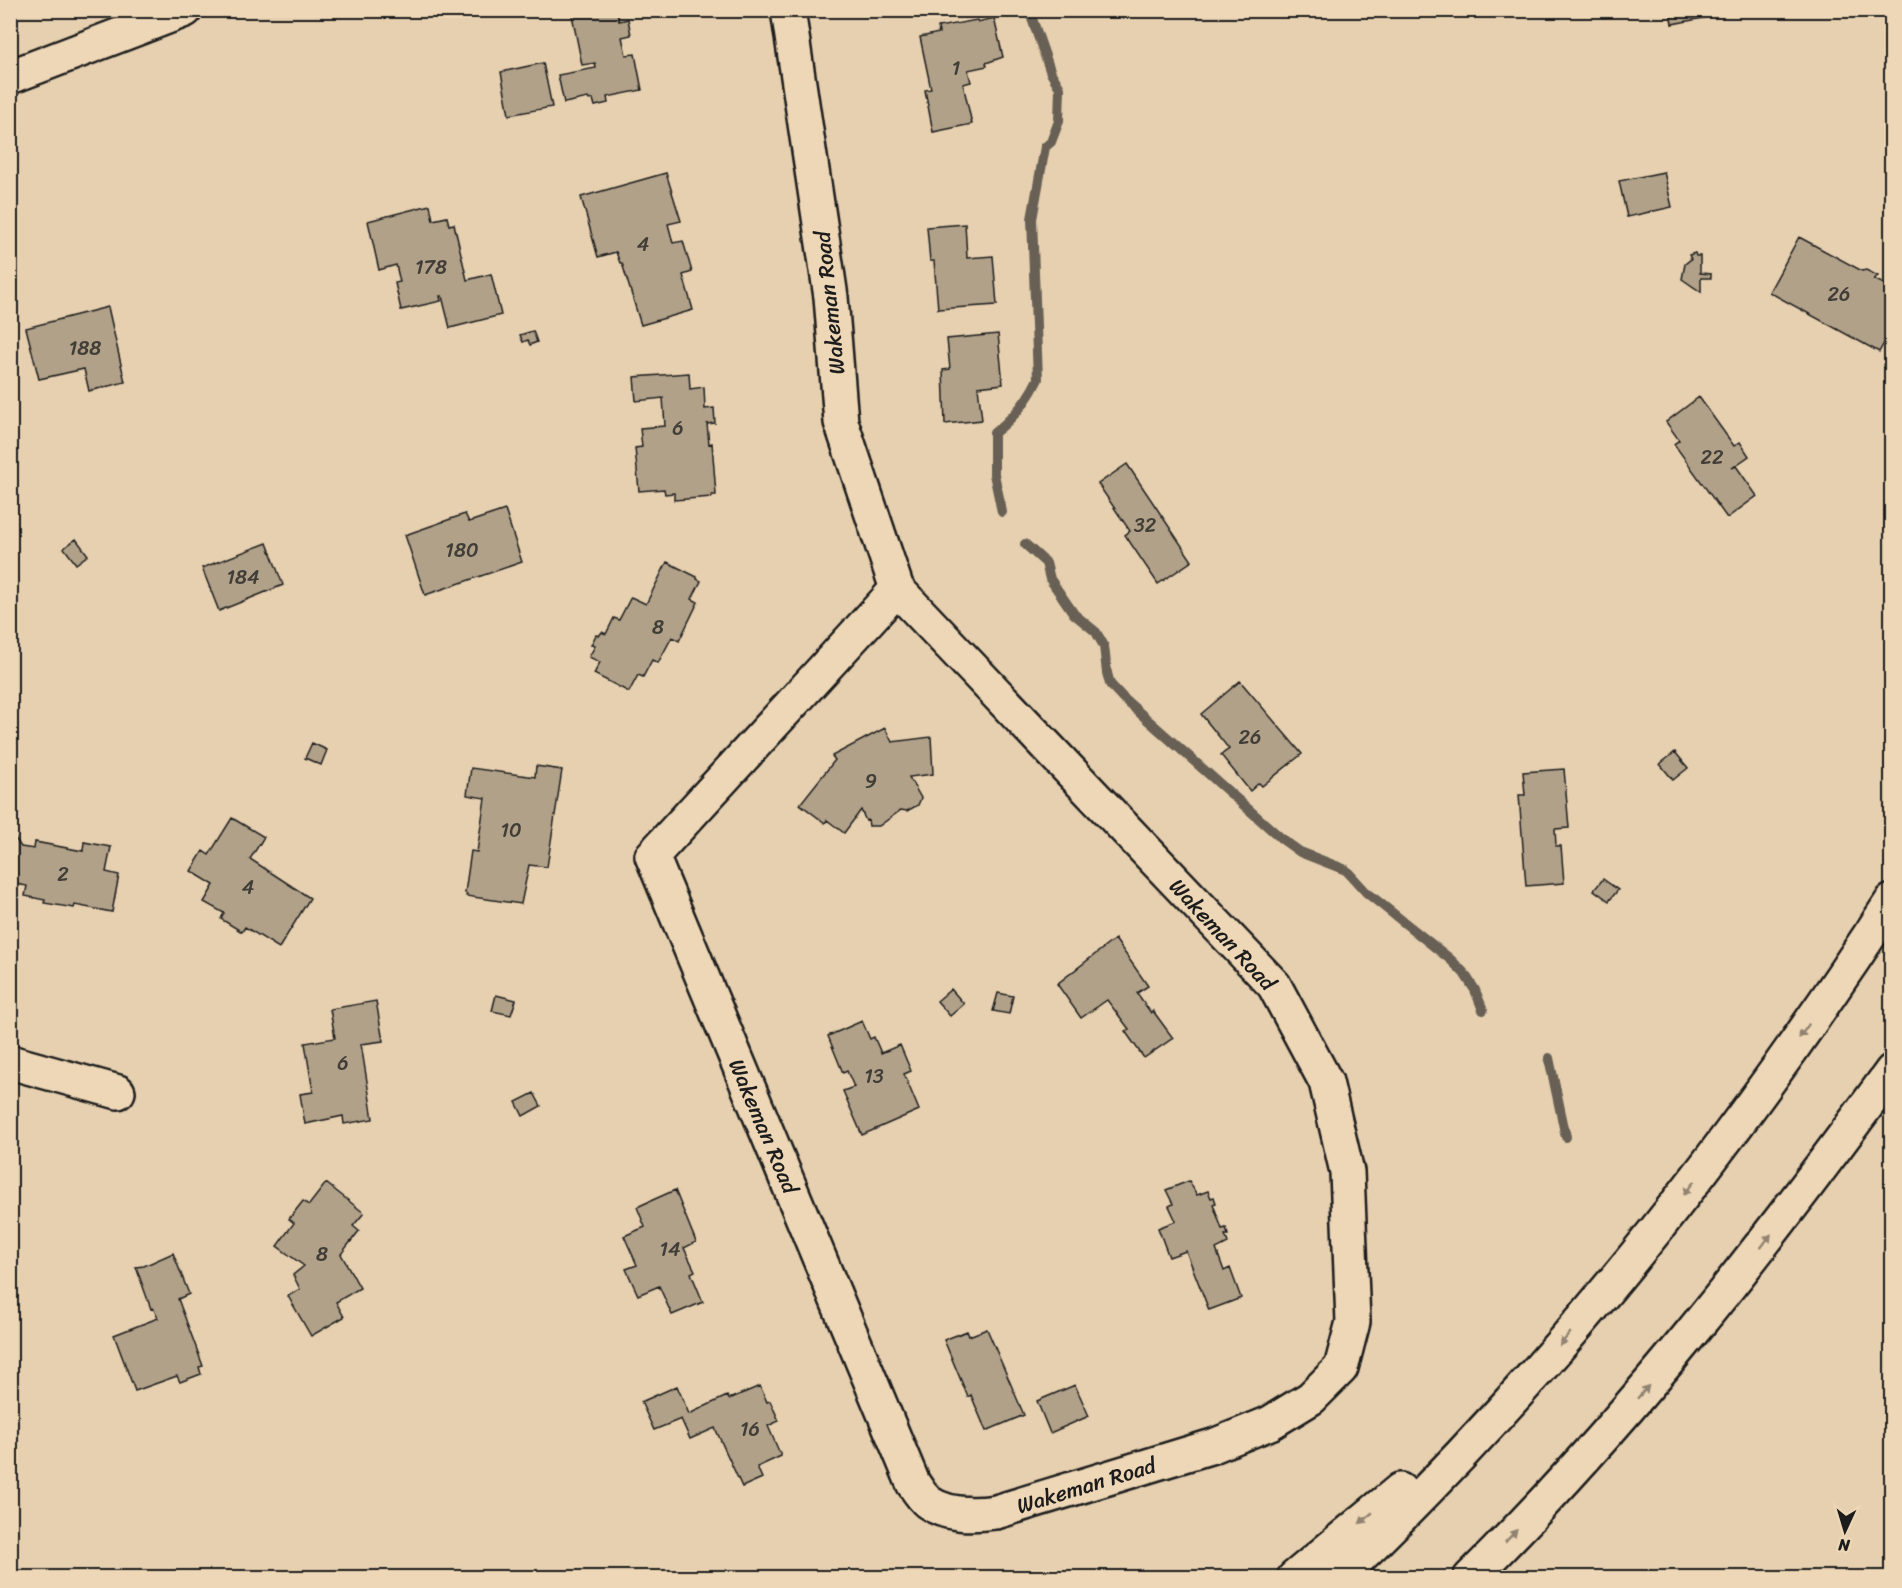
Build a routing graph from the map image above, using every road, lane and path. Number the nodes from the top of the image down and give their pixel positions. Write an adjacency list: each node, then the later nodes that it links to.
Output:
1 (185, 10): 3 (main road)
2 (788, 10): 4 (main road, Wakeman Road)
3 (10, 77)
4 (897, 589): 4 (main road, Wakeman Road)
5 (1892, 878): 7 (main road)
6 (1892, 902): 7 (main road)
7 (1838, 984): 11 (main road, one-way to 11)
8 (10, 1062): 10 (main road)
9 (1892, 1071): 14 (main road, one-way to 9)
10 (118, 1092)
11 (1524, 1387): 12 (main road, one-way to 12); 13 (main road)
12 (1294, 1578)
13 (1338, 1578)
14 (1470, 1578)

